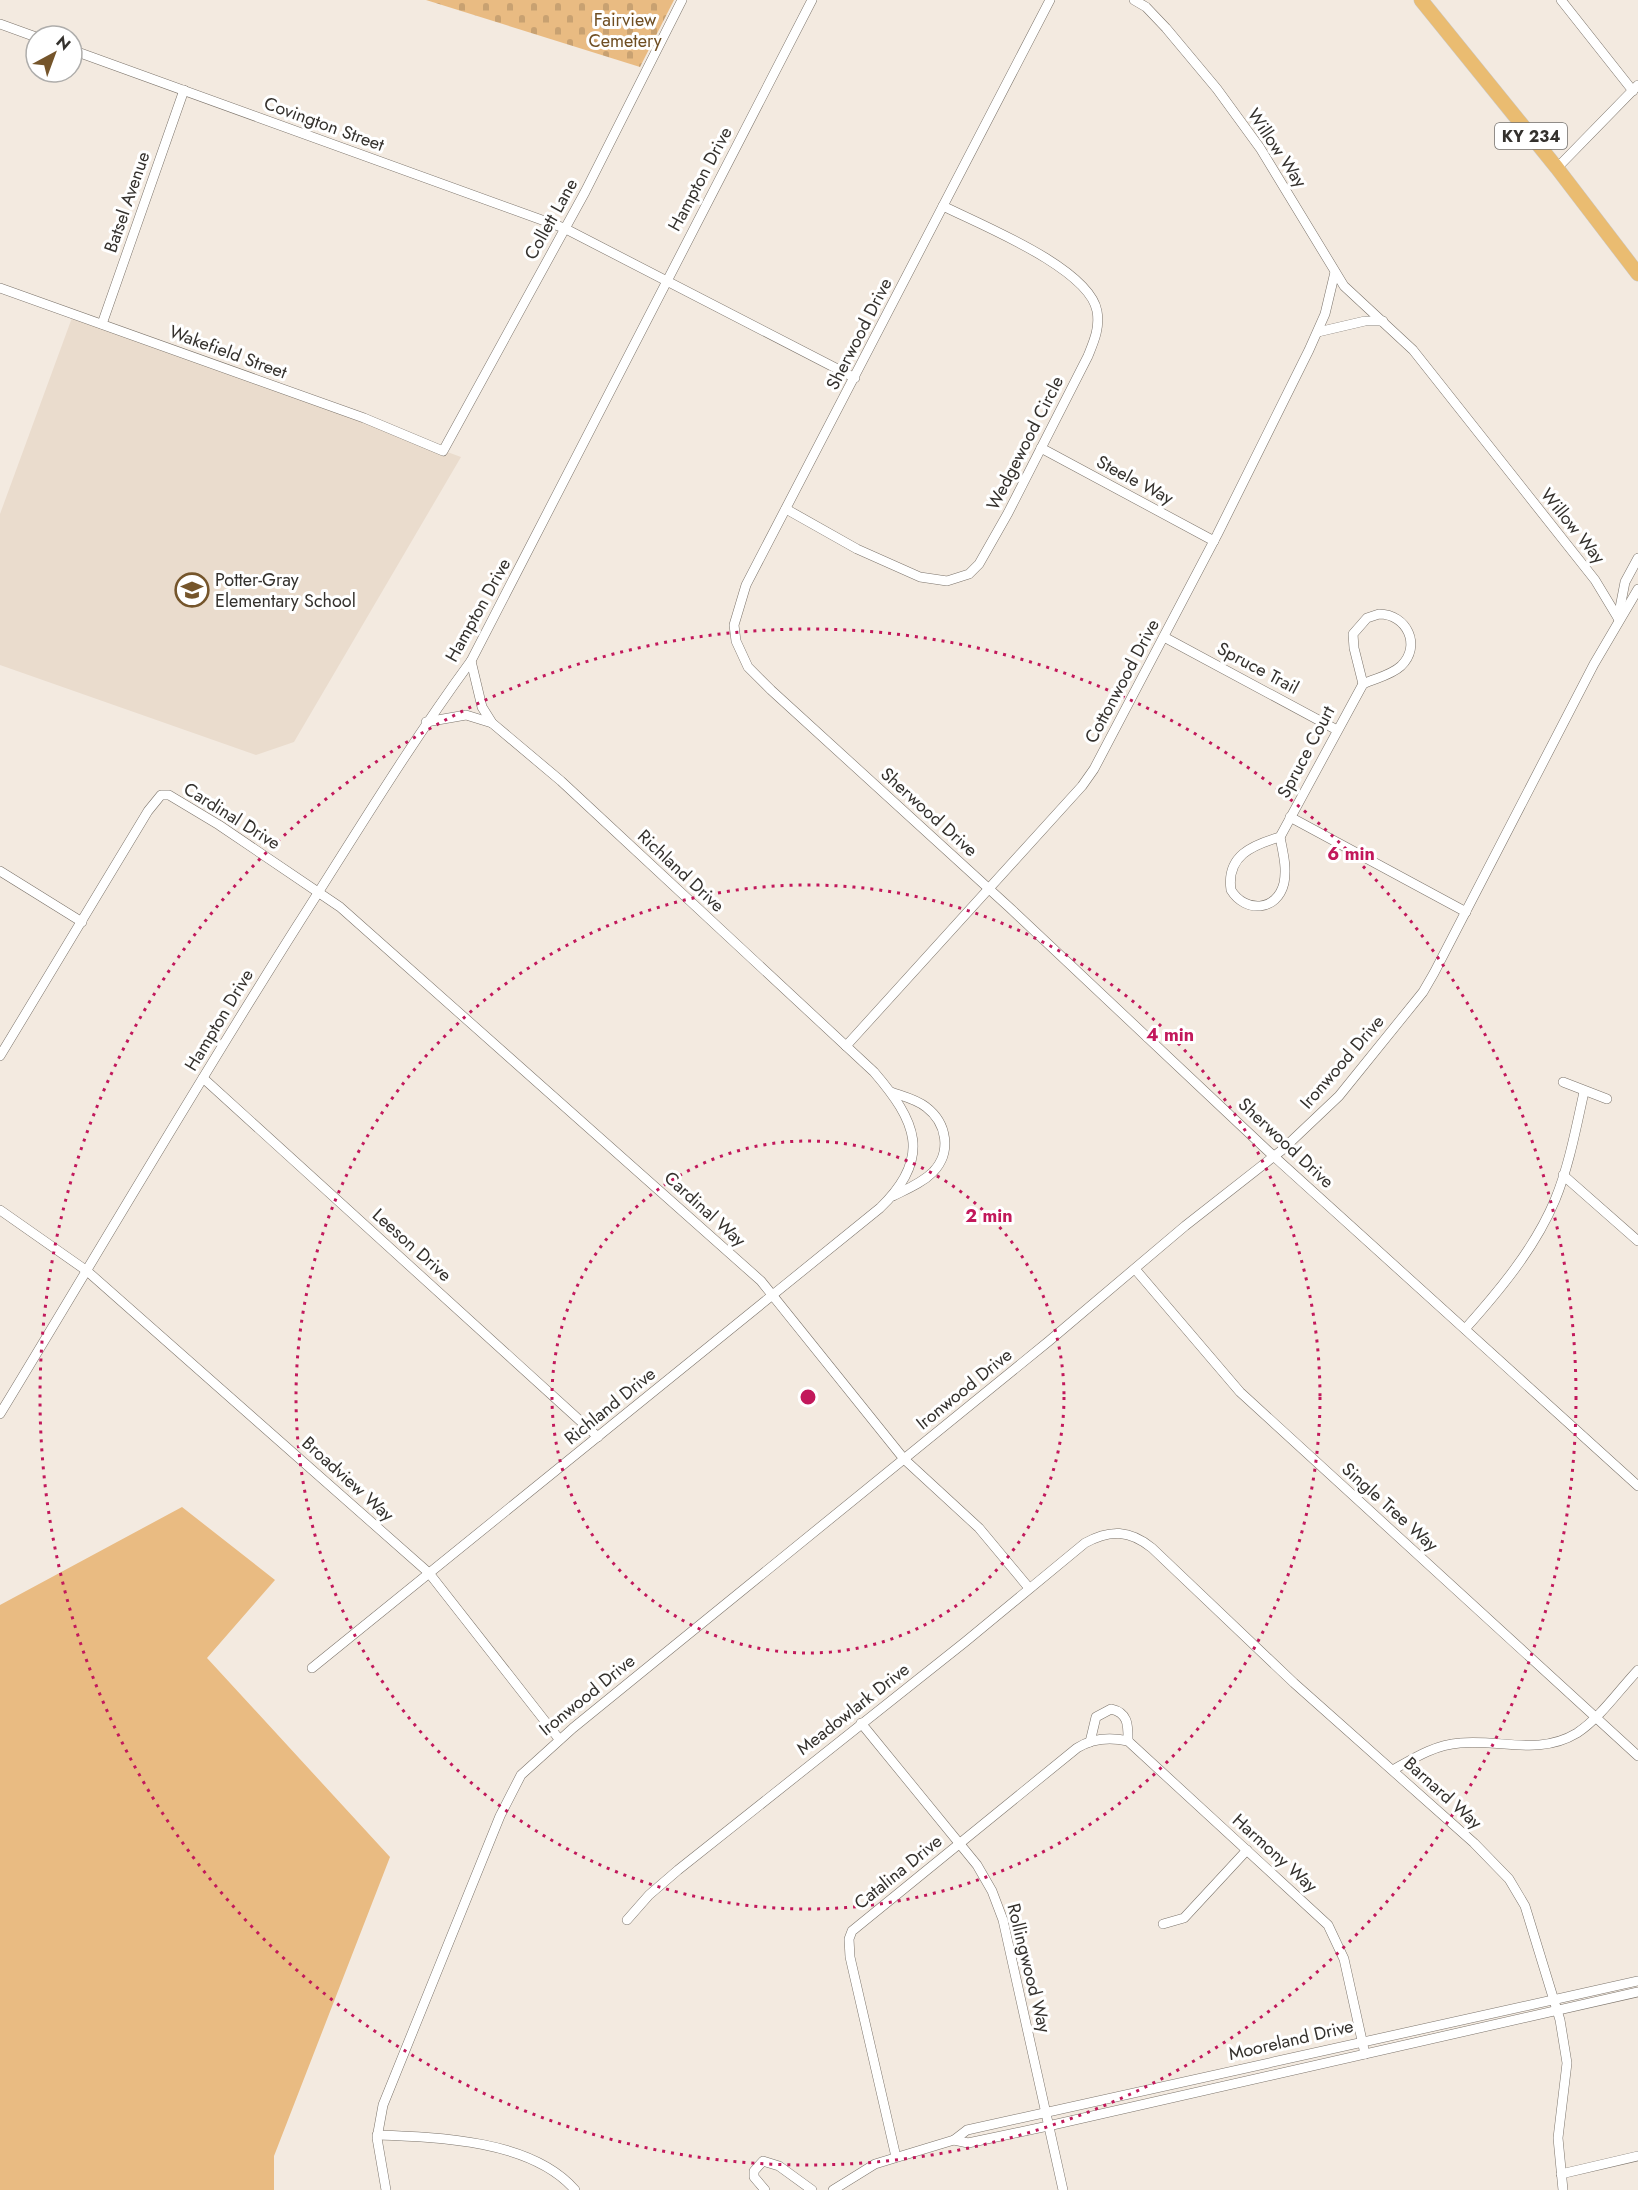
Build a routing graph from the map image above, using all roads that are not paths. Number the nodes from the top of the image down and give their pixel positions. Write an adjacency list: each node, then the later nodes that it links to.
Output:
1 (682, 0): 14 (street, Collett Lane)
2 (812, 0): 17 (street, Hampton Drive)
3 (1050, 0): 13 (street, Sherwood Drive)
4 (1134, 0): 15 (street, Willow Way)
5 (1421, 0): 12 (main road, KY 234)
6 (1561, 0): 10 (street)
7 (0, 24): 8 (street)
8 (24, 33)
9 (84, 54): 11 (street, Covington Street)
10 (1635, 88): 12 (street)
11 (184, 90): 14 (street, Covington Street); 20 (street, Batsel Avenue)
12 (1557, 168): 16 (main road, KY 234)
13 (943, 206): 22 (street, Sherwood Drive); 23 (street, Wedgewood Circle)
14 (564, 228): 17 (street, Covington Street); 24 (street, Collett Lane)
15 (1335, 272): 19 (street, Willow Way); 21 (street, Cottonwood Drive)
16 (1638, 274)
17 (666, 280): 22 (street, Covington Street); 31 (street, Hampton Drive)
18 (0, 288): 20 (street, Wakefield Street)
19 (1383, 321): 21 (street); 29 (street, Willow Way)
20 (102, 324): 24 (street, Wakefield Street)
21 (1318, 333): 26 (street, Cottonwood Drive)
22 (855, 378): 25 (street, Sherwood Drive)
23 (1041, 448): 25 (street, Wedgewood Circle); 26 (street, Steele Way)
24 (443, 451)
25 (786, 509): 39 (street, Sherwood Drive)
26 (1214, 541): 30 (street, Cottonwood Drive)
27 (1638, 558): 29 (street, Ironwood Drive)
28 (1638, 589): 29 (street, Ironwood Drive)
29 (1618, 618): 41 (street, Ironwood Drive)
30 (1164, 637): 35 (street, Spruce Trail); 39 (street, Cottonwood Drive)
31 (471, 662): 33 (street, Hampton Drive); 34 (street, Richland Drive)
32 (1363, 684): 32 (street); 35 (street, Spruce Court)
33 (426, 722): 34 (street, Richland Drive); 40 (street, Hampton Drive)
34 (492, 723): 43 (street, Richland Drive)
35 (1337, 730): 36 (street, Spruce Court)
36 (1290, 817): 37 (street, Spruce Court); 41 (street)
37 (1280, 837): 37 (street)
38 (0, 871): 42 (street)
39 (989, 889): 43 (street, Cottonwood Drive); 50 (street, Sherwood Drive)
40 (319, 891): 42 (street, Cardinal Drive); 45 (street, Hampton Drive); 57 (street, Cardinal Way)
41 (1466, 912): 50 (street, Ironwood Drive)
42 (82, 922): 44 (street)
43 (846, 1046): 47 (street, Richland Drive)
44 (0, 1056)
45 (203, 1078): 56 (street, Hampton Drive); 60 (street, Leeson Drive)
46 (1563, 1082): 48 (street)
47 (891, 1092): 52 (street, Richland Drive); 52 (street)
48 (1584, 1092): 49 (street); 51 (street)
49 (1607, 1099)
50 (1274, 1156): 55 (street, Ironwood Drive); 58 (street, Sherwood Drive)
51 (1563, 1175): 54 (street); 58 (street)
52 (891, 1197): 57 (street, Richland Drive)
53 (0, 1209): 56 (street, Broadview Way)
54 (1638, 1241)
55 (1135, 1269): 61 (street, Ironwood Drive); 68 (street, Single Tree Way)
56 (87, 1270): 59 (street, Hampton Drive); 64 (street, Broadview Way)
57 (773, 1295): 60 (street, Richland Drive); 61 (street, Cardinal Way)
58 (1465, 1329): 62 (street, Sherwood Drive)
59 (0, 1414)
60 (598, 1437): 64 (street, Richland Drive)
61 (903, 1458): 65 (street, Cardinal Way); 70 (street, Ironwood Drive)
62 (1638, 1486)
63 (1107, 1533): 65 (street, Meadowlark Drive); 74 (street, Barnard Way)
64 (429, 1573): 66 (street, Richland Drive); 70 (street, Broadview Way)
65 (1029, 1588): 69 (street, Meadowlark Drive)
66 (312, 1668)
67 (1638, 1670): 68 (street)
68 (1595, 1717): 73 (street, Single Tree Way); 74 (street)
69 (861, 1723): 75 (street, Rollingwood Way); 77 (street, Meadowlark Drive)
70 (559, 1739): 87 (street, Ironwood Drive)
71 (1090, 1742): 72 (street); 72 (street); 75 (street, Catalina Drive)
72 (1128, 1742): 76 (street, Harmony Way)
73 (1638, 1756)
74 (1393, 1770): 81 (street, Barnard Way)
75 (960, 1843): 85 (street, Rollingwood Way); 90 (street, Catalina Drive)
76 (1247, 1850): 78 (street); 83 (street, Harmony Way)
77 (627, 1920)
78 (1163, 1924)
79 (1638, 1981): 81 (street, Mooreland Drive)
80 (1638, 1992): 82 (street, Mooreland Drive)
81 (1554, 1999): 82 (street, Barnard Way); 83 (street, Mooreland Drive)
82 (1558, 2011): 84 (street, Mooreland Drive); 91 (street, Barnard Way)
83 (1362, 2041): 84 (street, Harmony Way); 85 (street, Mooreland Drive)
84 (1365, 2054): 86 (street, Mooreland Drive)
85 (1044, 2112): 86 (street, Rollingwood Way); 88 (street, Mooreland Drive)
86 (1048, 2126): 88 (street, Mooreland Drive); 97 (street, Rollingwood Way)
87 (377, 2135): 92 (street, Ironwood Drive); 93 (street)
88 (954, 2140): 90 (street, Mooreland Drive)
89 (1638, 2156): 91 (street)
90 (896, 2157): 96 (street, Mooreland Drive)
91 (1561, 2174): 98 (street, Barnard Way)
92 (386, 2190)
93 (575, 2190)
94 (765, 2190): 95 (street)
95 (812, 2190)
96 (833, 2190)
97 (1063, 2190)
98 (1563, 2190)

